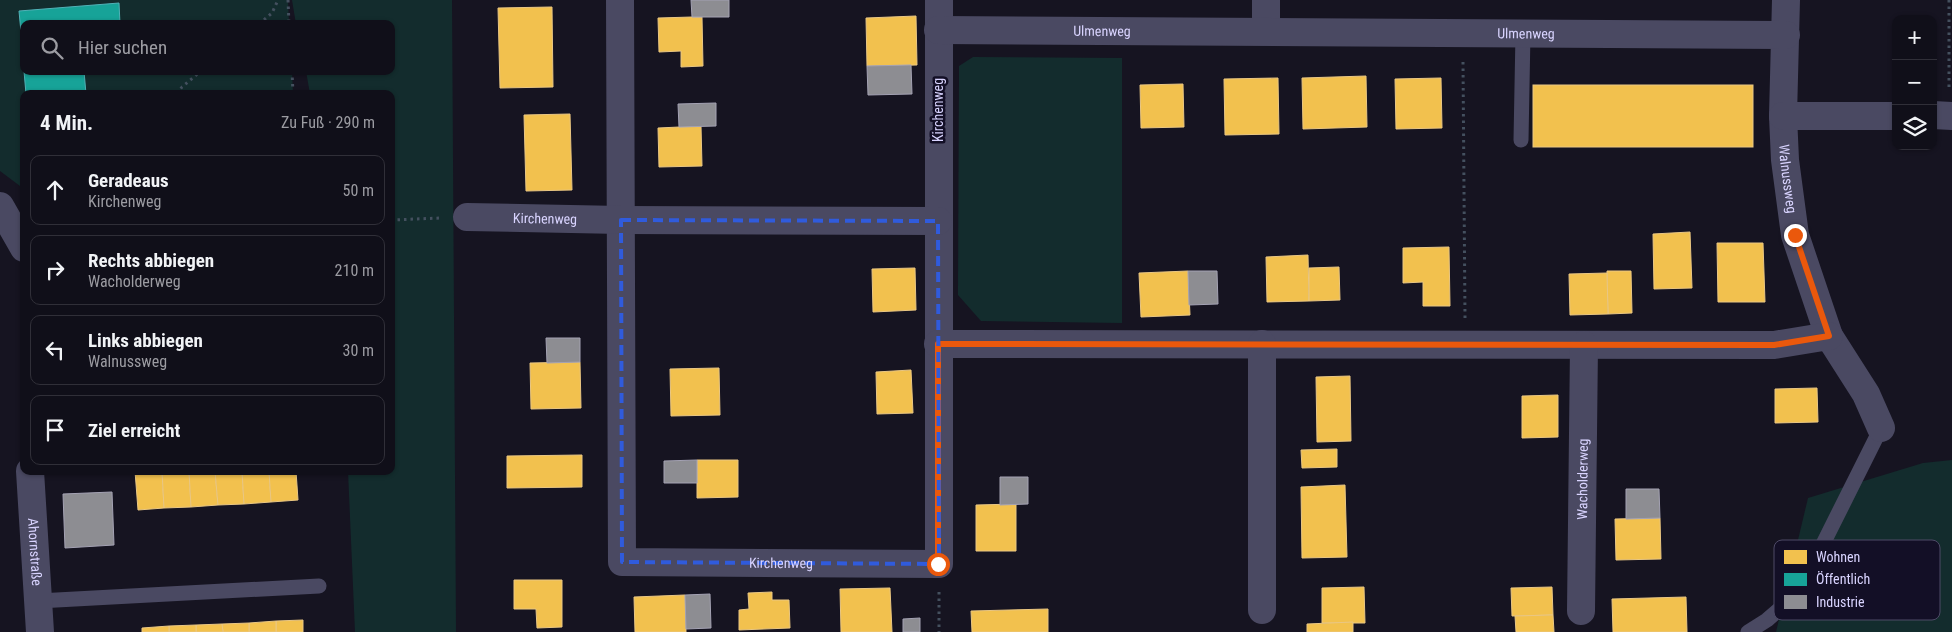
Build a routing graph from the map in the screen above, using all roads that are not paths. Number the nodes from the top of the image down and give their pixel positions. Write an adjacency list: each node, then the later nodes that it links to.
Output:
1 (620, 0): 14 (street, Kirchenweg)
2 (938, 0): 5 (street, Kirchenweg)
3 (1266, 0): 6 (street)
4 (1786, 0): 8 (street, Walnussweg)
5 (938, 30): 6 (street, Ulmenweg); 15 (street, Kirchenweg)
6 (1266, 32): 7 (street, Ulmenweg)
7 (1523, 33): 8 (street, Ulmenweg); 11 (lane)
8 (1786, 35): 9 (street, Walnussweg)
9 (1783, 116): 10 (street); 17 (street, Walnussweg)
10 (1892, 116)
11 (1521, 140)
12 (0, 206): 16 (street)
13 (467, 217): 14 (street, Kirchenweg)
14 (621, 220): 15 (street, Kirchenweg); 18 (street, Kirchenweg)
15 (938, 221): 18 (street, Kirchenweg)
16 (20, 241)
17 (1829, 336): 20 (street); 21 (street, Walnussweg)
18 (938, 344): 19 (street)
19 (1262, 344): 20 (street); 26 (street)
20 (1584, 345): 27 (street, Wacholderweg)
21 (1881, 428): 23 (lane)
22 (30, 475): 25 (street, Ahornstraße)
23 (1825, 540)
24 (320, 586): 25 (lane)
25 (38, 601): 29 (street, Ahornstraße)
26 (1262, 610)
27 (1581, 611)
28 (1774, 614): 30 (lane)
29 (40, 632)
30 (1748, 632)

